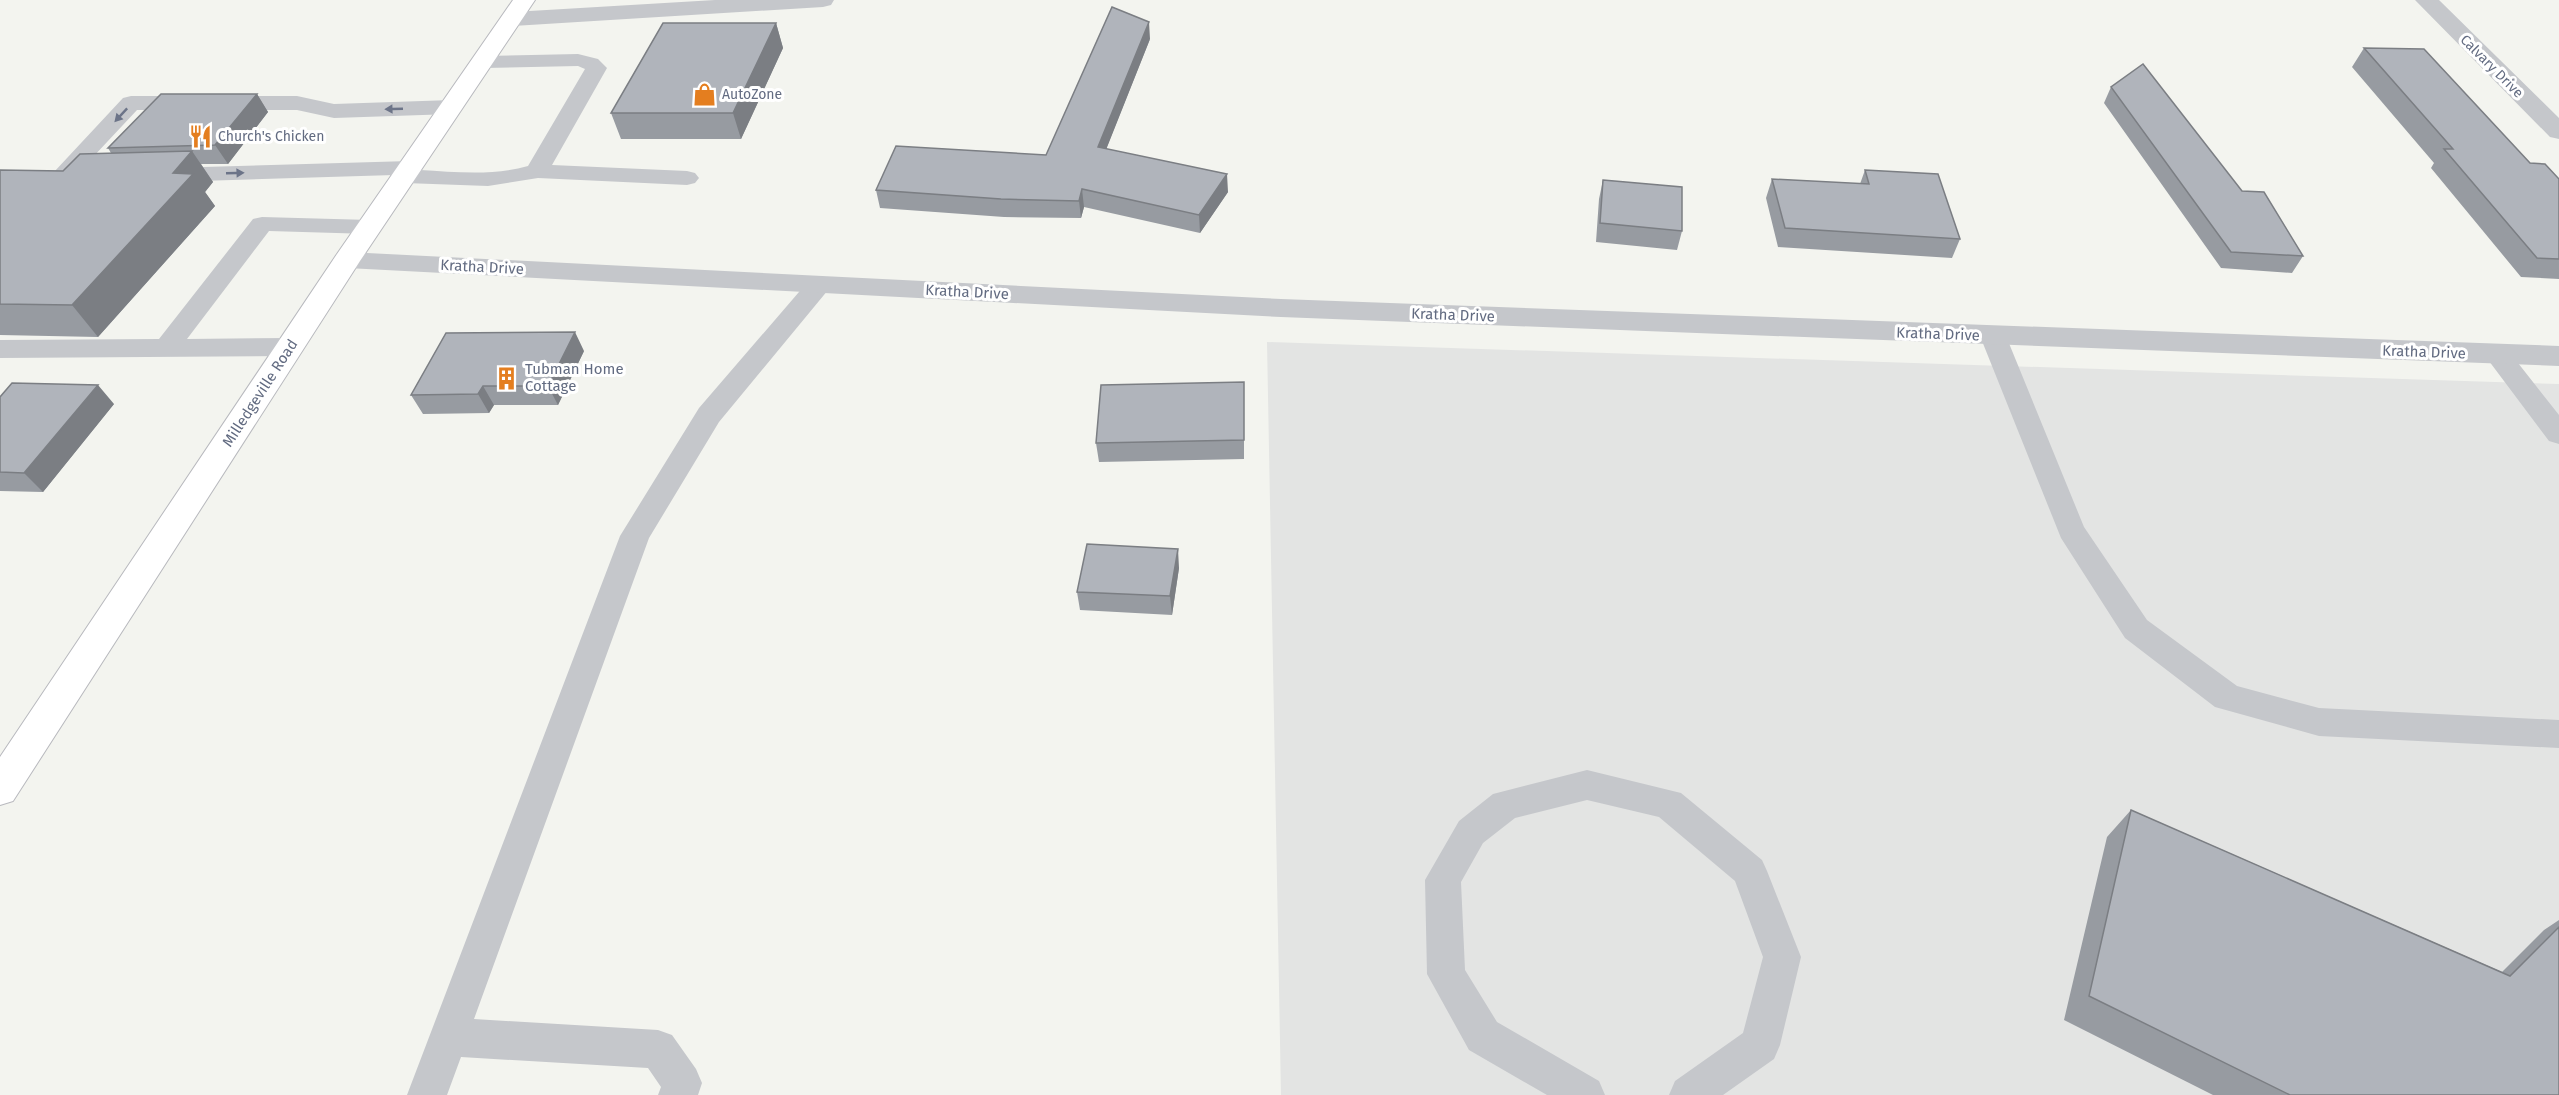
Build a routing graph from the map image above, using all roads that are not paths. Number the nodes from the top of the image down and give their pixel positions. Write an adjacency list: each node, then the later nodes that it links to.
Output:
1 (823, 0): 3 (street)
2 (2426, 0): 6 (street, Calvary Drive)
3 (519, 9): 4 (main road, Milledgeville Road)
4 (484, 62): 5 (main road, Milledgeville Road); 7 (lane)
5 (452, 107): 8 (main road, Milledgeville Road); 10 (lane, one-way to 10)
6 (2559, 132)
7 (537, 171): 8 (lane); 11 (lane)
8 (407, 172): 9 (lane, one-way to 8); 12 (main road, Milledgeville Road)
9 (146, 175)
10 (86, 177)
11 (687, 178)
12 (370, 227): 13 (main road, Milledgeville Road); 17 (lane)
13 (347, 260): 14 (street, Kratha Drive); 16 (main road, Milledgeville Road)
14 (820, 284): 15 (street, Kratha Drive); 24 (lane)
15 (1993, 336): 19 (street, Kratha Drive); 22 (lane)
16 (290, 347): 17 (lane); 23 (main road, Milledgeville Road)
17 (166, 348): 18 (lane)
18 (0, 349)
19 (2498, 355): 20 (street, Kratha Drive); 21 (lane)
20 (2559, 356)
21 (2559, 434)
22 (2559, 734)
23 (0, 789)
24 (448, 1037): 25 (lane); 26 (lane)
25 (427, 1095)
26 (678, 1095)
27 (1585, 1095): 28 (lane)
28 (1689, 1095)

